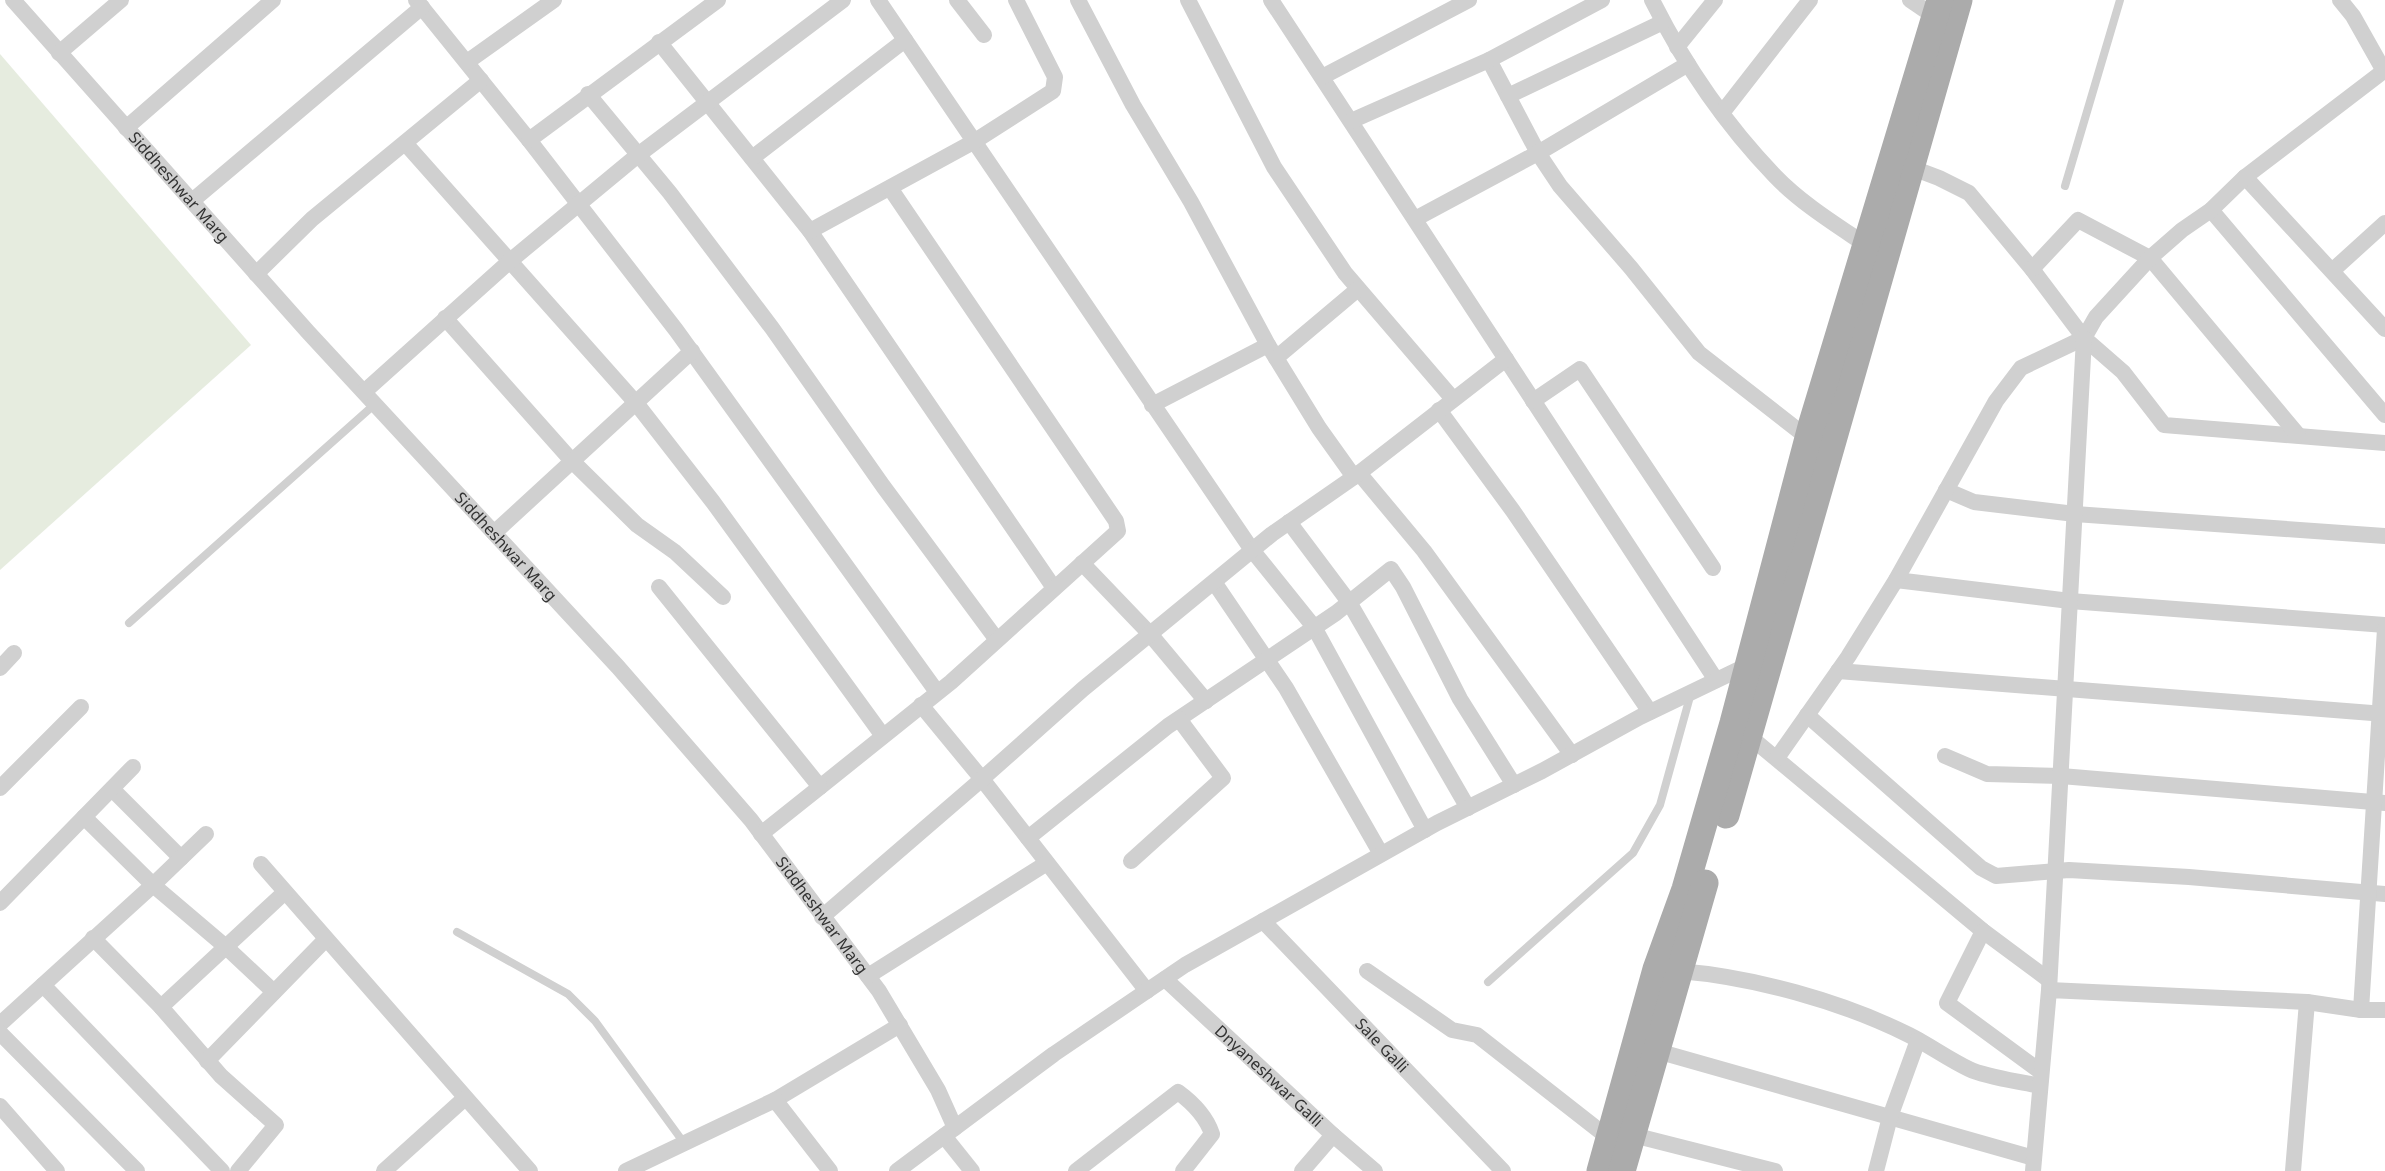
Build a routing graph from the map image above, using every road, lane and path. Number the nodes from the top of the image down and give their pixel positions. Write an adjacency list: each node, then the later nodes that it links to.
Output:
1 (13, 0): 29 (street, Siddheshwar Marg)
2 (121, 0): 29 (street)
3 (273, 0): 41 (street)
4 (718, 0): 27 (street)
5 (843, 0): 38 (street)
6 (957, 0): 25 (street)
7 (1016, 0): 43 (street)
8 (1078, 0): 69 (street)
9 (1188, 0): 64 (street)
10 (1469, 0): 34 (street)
11 (1602, 0): 30 (street)
12 (1652, 0): 24 (street)
13 (1715, 0): 28 (street)
14 (1810, 0): 39 (street)
15 (1910, 0): 23 (street)
16 (1959, 0): 48 (main road)
17 (2120, 0): 50 (lane)
18 (1274, 1): 34 (street)
19 (2342, 1): 33 (street)
20 (882, 2): 26 (street)
21 (542, 3): 31 (street)
22 (419, 4): 31 (street); 52 (street)
23 (1937, 9): 48 (main road)
24 (1663, 22): 28 (street); 37 (street)
25 (984, 35)
26 (905, 40): 43 (street); 47 (street)
27 (659, 42): 36 (street); 38 (street)
28 (1677, 47): 32 (street)
29 (59, 54): 41 (street, Siddheshwar Marg)
30 (1489, 60): 37 (street); 40 (street)
31 (467, 62): 35 (street)
32 (1688, 64): 39 (street); 45 (street)
33 (2384, 71): 49 (street)
34 (1322, 77): 40 (street)
35 (481, 80): 42 (street); 44 (street)
36 (588, 94): 42 (street); 46 (street)
37 (1508, 96): 45 (street)
38 (708, 103): 46 (street); 47 (street)
39 (1722, 113): 58 (street)
40 (1351, 121): 55 (street)
41 (126, 128): 52 (street, Siddheshwar Marg)
42 (529, 140): 53 (street)
43 (975, 141): 51 (street); 75 (street)
44 (405, 143): 60 (street); 63 (street)
45 (1538, 153): 55 (street); 79 (street)
46 (638, 155): 53 (street); 103 (street)
47 (752, 158): 57 (street)
48 (1900, 163): 58 (main road); 61 (street); 121 (main road)
49 (2246, 177): 54 (street); 62 (street)
50 (2064, 186)
51 (890, 188): 57 (street); 89 (street)
52 (192, 201): 63 (street, Siddheshwar Marg)
53 (579, 205): 60 (street); 68 (street)
54 (2211, 210): 59 (street); 77 (street)
55 (1415, 219): 70 (street)
56 (2385, 223): 62 (street)
57 (810, 231): 94 (street)
58 (1866, 244): 79 (main road)
59 (2150, 258): 61 (street); 67 (street); 78 (street)
60 (510, 261): 65 (street); 74 (street)
61 (2032, 269): 67 (street)
62 (2332, 270): 66 (street)
63 (256, 274): 71 (street, Siddheshwar Marg)
64 (1358, 289): 69 (street); 72 (street)
65 (445, 318): 71 (street); 81 (street)
66 (2385, 329)
67 (2084, 338): 78 (street); 83 (street); 84 (street)
68 (692, 351): 74 (street); 111 (street)
69 (1272, 351): 75 (street); 82 (street)
70 (1506, 358): 72 (street); 73 (street)
71 (369, 398): 86 (street, Siddheshwar Marg); 98 (lane)
72 (1454, 399): 76 (street)
73 (1533, 401): 90 (street); 109 (street)
74 (636, 403): 81 (street); 120 (street)
75 (1152, 405): 88 (street)
76 (1439, 410): 82 (street); 116 (street)
77 (2385, 415)
78 (2298, 435): 80 (street)
79 (1808, 438): 106 (main road)
80 (2385, 443)
81 (572, 461): 86 (street); 95 (street)
82 (1356, 475): 85 (street); 122 (street)
83 (1946, 490): 84 (street); 91 (street)
84 (2075, 514): 87 (street); 96 (street)
85 (1289, 522): 88 (street); 97 (street)
86 (494, 533): 137 (street, Siddheshwar Marg)
87 (2385, 536)
88 (1252, 550): 92 (street); 100 (street)
89 (1082, 563): 94 (street); 102 (street)
90 (1713, 568)
91 (1896, 580): 96 (street); 108 (street)
92 (1214, 582): 102 (street); 105 (street)
93 (659, 587): 129 (street)
94 (1054, 588): 103 (street)
95 (723, 597)
96 (2070, 601): 99 (street); 110 (street)
97 (1349, 602): 100 (street); 128 (street); 133 (street)
98 (129, 623)
99 (2385, 625)
100 (1314, 627): 105 (street); 135 (street)
101 (2385, 629): 117 (street)
102 (1150, 634): 113 (street); 127 (street)
103 (997, 640): 111 (street)
104 (14, 653): 107 (street)
105 (1267, 659): 113 (street); 139 (street)
106 (1748, 665): 109 (street); 183 (main road)
107 (0, 668)
108 (1838, 671): 110 (street); 118 (street)
109 (1716, 680): 112 (street)
110 (2066, 689): 117 (street); 126 (street)
111 (937, 692): 114 (street)
112 (1691, 692): 116 (street); 161 (lane)
113 (1206, 700): 119 (street)
114 (921, 705): 120 (street); 127 (street)
115 (81, 707): 130 (street)
116 (1650, 712): 122 (street)
117 (2382, 713): 132 (street)
118 (1807, 715): 124 (street); 144 (street)
119 (1179, 719): 138 (street); 141 (street)
120 (884, 736): 129 (street)
121 (1749, 736): 124 (street); 158 (main road)
122 (1572, 755): 128 (street)
123 (1945, 756): 126 (street)
124 (1777, 758): 152 (street)
125 (133, 767): 131 (street)
126 (2061, 776): 132 (street); 144 (street)
127 (982, 779): 138 (street); 150 (street)
128 (1514, 785): 133 (street)
129 (820, 787): 137 (street)
130 (0, 788)
131 (112, 789): 134 (street); 140 (street)
132 (2379, 802): 146 (street)
133 (1468, 808): 135 (street)
134 (84, 818): 145 (street); 149 (street)
135 (1425, 830): 139 (street)
136 (206, 834): 140 (street)
137 (761, 834): 150 (street, Siddheshwar Marg)
138 (1028, 838): 142 (street)
139 (1381, 854): 151 (street)
140 (181, 858): 145 (street)
141 (1131, 861)
142 (1047, 863): 159 (street); 164 (street)
143 (261, 864): 147 (street)
144 (2055, 871): 146 (street); 163 (street)
145 (153, 885): 154 (street); 156 (street)
146 (2367, 891): 148 (street); 168 (street)
147 (285, 892): 155 (street); 156 (street)
148 (2385, 894)
149 (0, 903)
150 (822, 917): 159 (street, Siddheshwar Marg)
151 (1263, 921): 160 (street); 200 (street, Sale Galli)
152 (1983, 931): 163 (street); 176 (street)
153 (457, 932): 184 (lane)
154 (93, 938): 162 (street); 167 (street)
155 (326, 939): 165 (street); 177 (street)
156 (226, 947): 165 (street); 167 (street)
157 (1367, 971): 183 (street)
158 (1679, 971): 173 (street); 174 (main road)
159 (868, 976): 171 (street, Siddheshwar Marg)
160 (1165, 979): 164 (street); 182 (street, Dnyaneshwar Galli)
161 (1488, 982)
162 (42, 985): 170 (street); 188 (street)
163 (2049, 985): 166 (street); 176 (street)
164 (1147, 991): 181 (street)
165 (274, 992): 175 (street)
166 (2307, 1002): 168 (street); 205 (street)
167 (160, 1007): 175 (street)
168 (2361, 1010): 169 (street)
169 (2385, 1010)
170 (0, 1024)
171 (900, 1025): 178 (street); 181 (street, Siddheshwar Marg)
172 (0, 1033): 187 (street)
173 (1918, 1040): 176 (street); 180 (street)
174 (1657, 1051): 180 (street); 183 (main road)
175 (207, 1061): 189 (street)
176 (2041, 1079): 185 (street)
177 (465, 1098): 190 (street); 191 (street)
178 (775, 1100): 184 (street); 193 (street)
179 (0, 1106): 186 (street)
180 (1890, 1117): 185 (street); 204 (street)
181 (950, 1132): 194 (street); 195 (street, Siddheshwar Marg)
182 (1333, 1135): 198 (street); 199 (street, Dnyaneshwar Galli)
183 (1621, 1137): 201 (main road); 202 (main road); 203 (street)
184 (684, 1143): 192 (street)
185 (2034, 1164)
186 (57, 1171)
187 (137, 1171)
188 (222, 1171)
189 (238, 1171)
190 (384, 1171)
191 (530, 1171)
192 (626, 1171)
193 (830, 1171)
194 (897, 1171)
195 (972, 1171)
196 (1076, 1171): 197 (street)
197 (1183, 1171)
198 (1302, 1171)
199 (1375, 1171)
200 (1503, 1171)
201 (1600, 1171)
202 (1622, 1171)
203 (1775, 1171)
204 (1876, 1171)
205 (2293, 1171)

